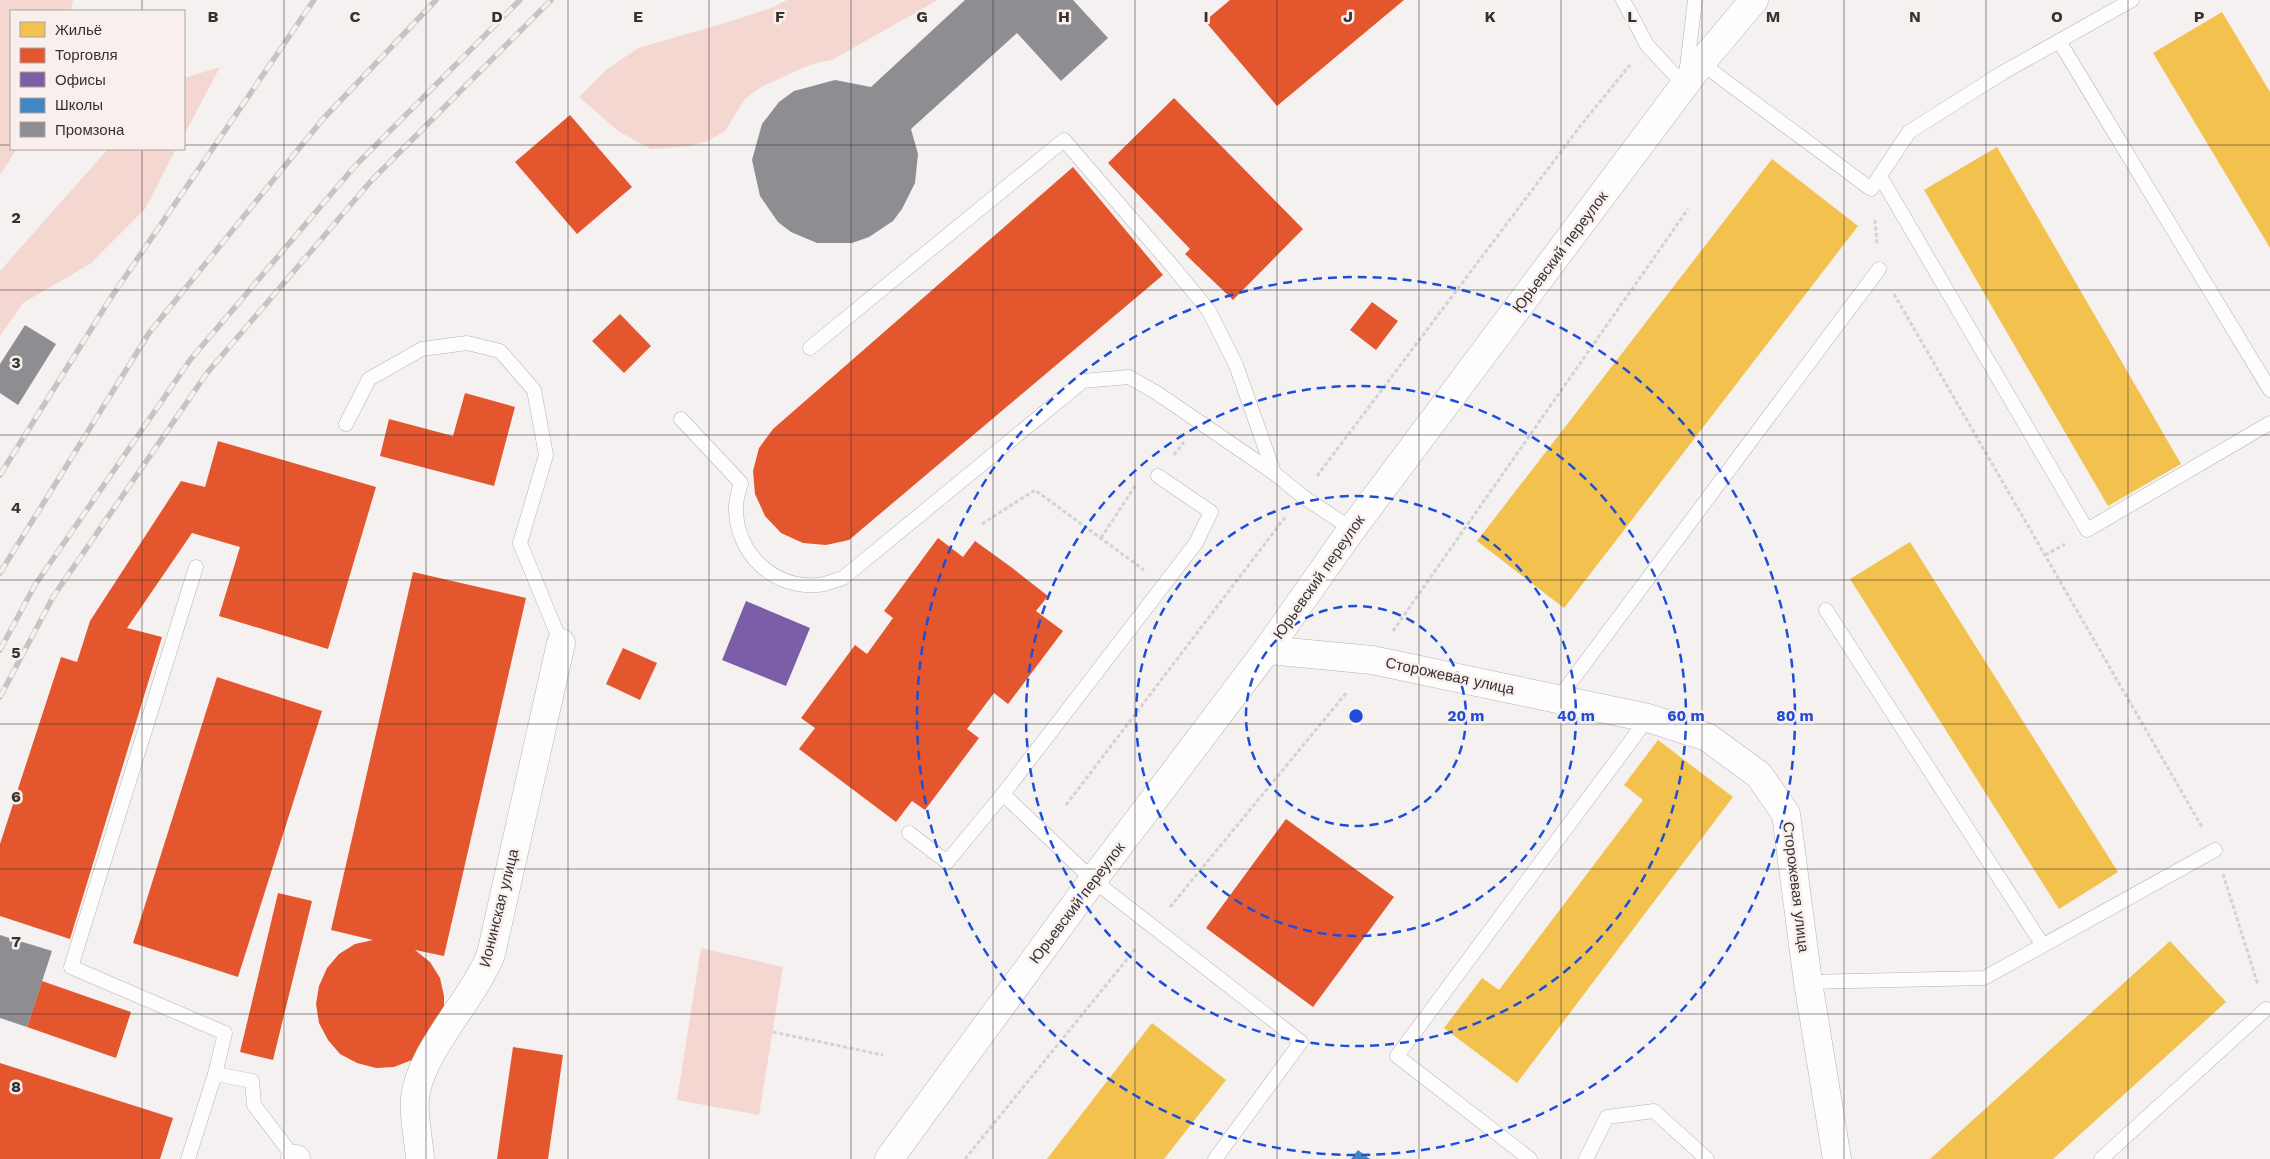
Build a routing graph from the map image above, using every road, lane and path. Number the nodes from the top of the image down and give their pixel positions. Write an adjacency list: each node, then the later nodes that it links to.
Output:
1 (1623, 0): 7 (lane)
2 (1695, 0): 7 (lane)
3 (1754, 0): 6 (street, Юрьевский переулок)
4 (2132, 0): 5 (lane)
5 (2059, 41): 9 (lane); 14 (lane)
6 (1701, 63): 7 (street, Юрьевский переулок); 10 (lane)
7 (1685, 86): 23 (street, Юрьевский переулок)
8 (1581, 125): 21 (path)
9 (1880, 176): 10 (lane); 17 (lane)
10 (1872, 189): 12 (path)
11 (1688, 210): 30 (path)
12 (1879, 269): 31 (lane); 36 (path)
13 (810, 348): 19 (lane)
14 (2270, 390)
15 (682, 420): 16 (lane)
16 (1200, 422): 19 (lane); 20 (path)
17 (2270, 423)
18 (346, 424): 28 (lane)
19 (1274, 474): 21 (lane)
20 (1158, 476): 24 (path); 26 (lane)
21 (1302, 496): 23 (lane); 34 (path)
22 (982, 524): 24 (path)
23 (1352, 529): 29 (street, Юрьевский переулок)
24 (1101, 538): 26 (path)
25 (196, 568): 44 (lane)
26 (1165, 584): 33 (lane)
27 (1826, 610): 39 (lane)
28 (561, 643): 47 (street, Ионинская улица)
29 (1267, 650): 30 (street, Сторожевая улица); 37 (street, Юрьевский переулок)
30 (1372, 660): 31 (street, Сторожевая улица); 38 (path)
31 (1558, 699): 32 (street, Сторожевая улица)
32 (1648, 718): 40 (street, Сторожевая улица); 51 (lane)
33 (1003, 794): 35 (lane); 37 (lane)
34 (1066, 805)
35 (908, 833)
36 (2215, 850): 39 (lane); 41 (path)
37 (1093, 880): 38 (lane); 48 (street, Юрьевский переулок)
38 (1153, 928): 49 (path); 50 (lane)
39 (2042, 944): 40 (lane)
40 (1808, 982): 54 (street, Сторожевая улица)
41 (2266, 1008): 55 (lane)
42 (773, 1032): 43 (path)
43 (883, 1055)
44 (215, 1074): 45 (lane); 46 (lane)
45 (188, 1159)
46 (295, 1159)
47 (420, 1159)
48 (889, 1159)
49 (965, 1159)
50 (1215, 1159)
51 (1530, 1159)
52 (1586, 1159): 53 (lane)
53 (1707, 1159)
54 (1837, 1159)
55 (2102, 1159)

